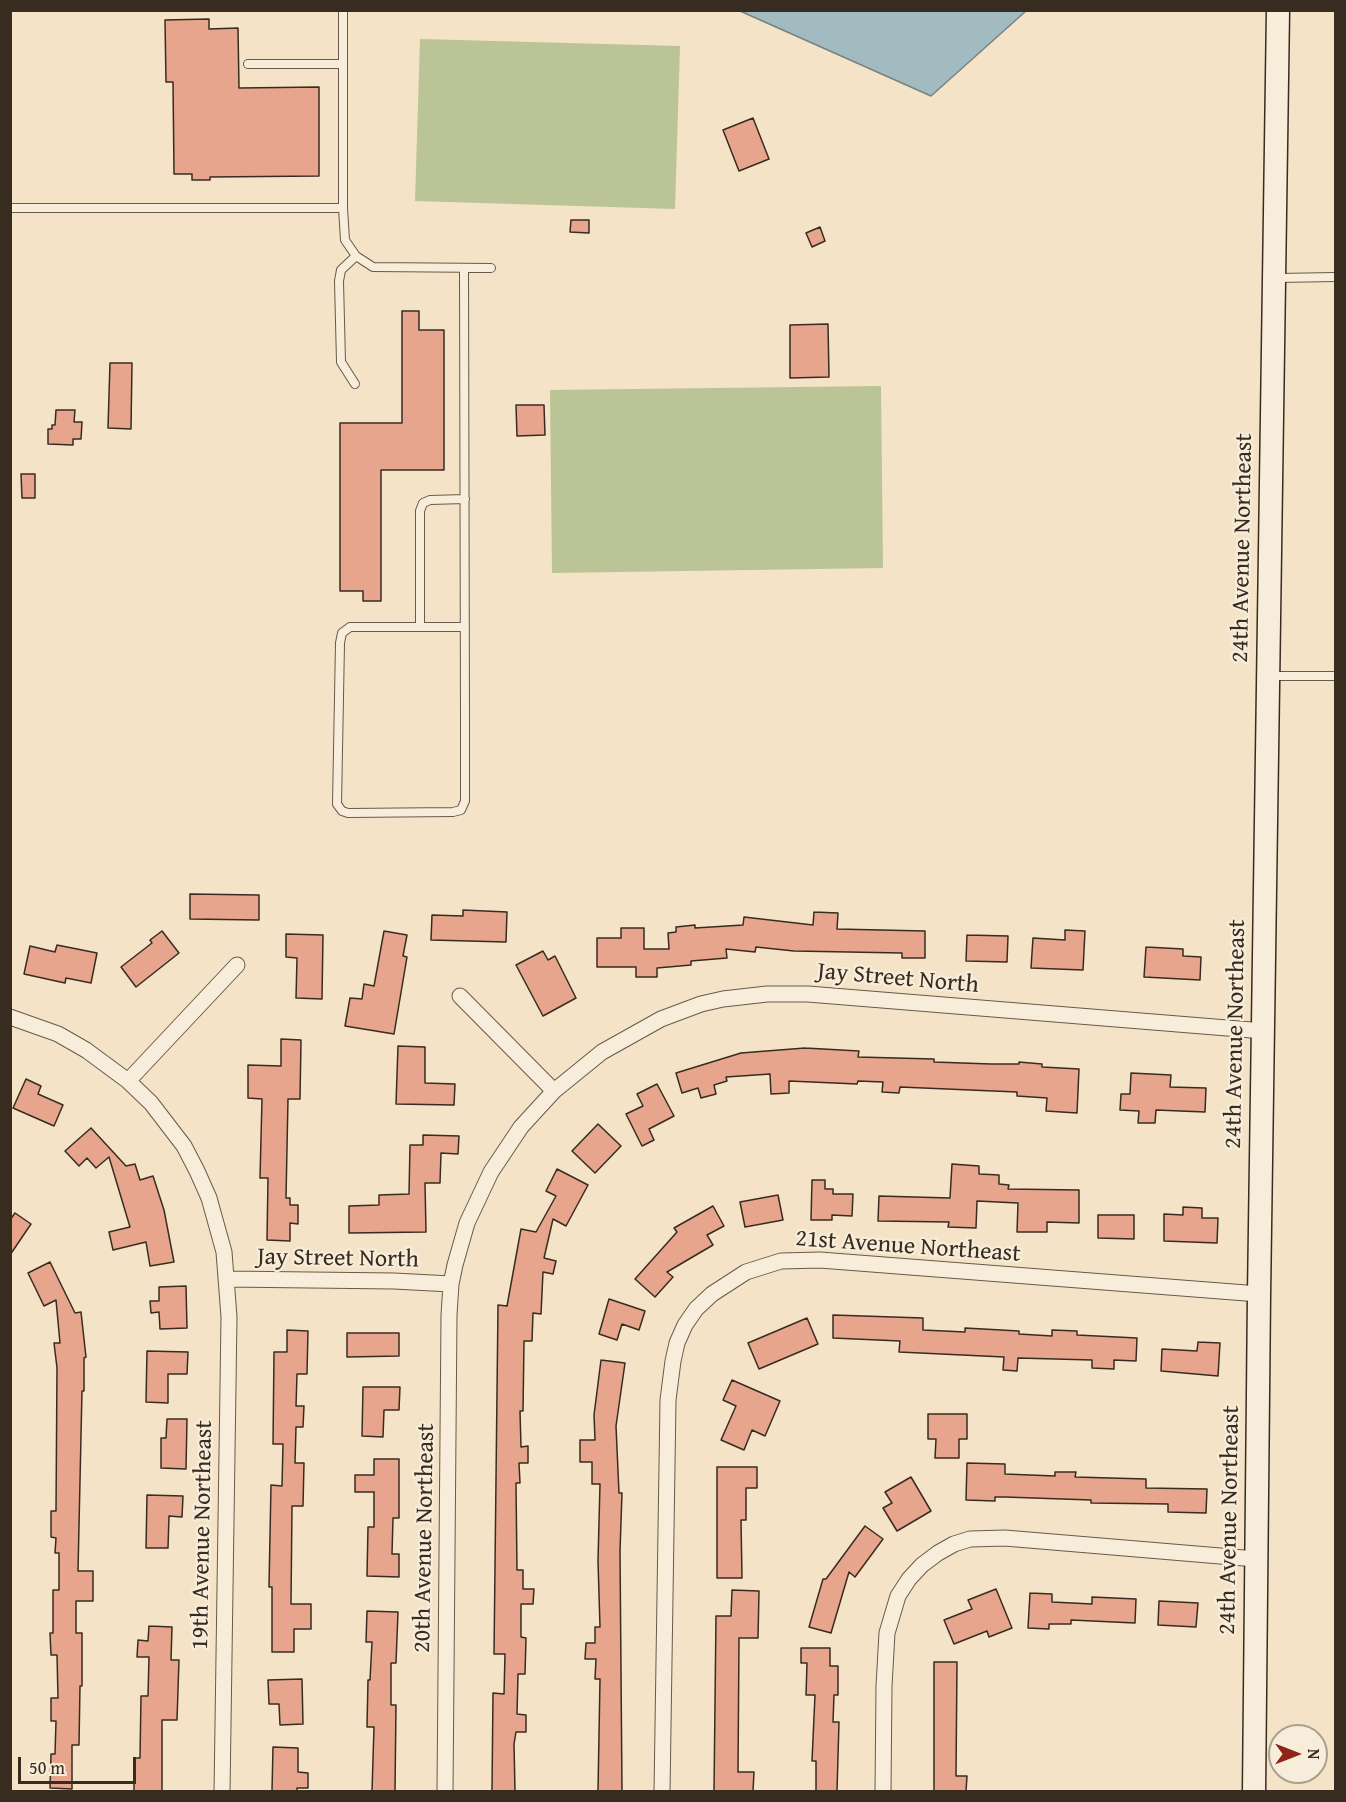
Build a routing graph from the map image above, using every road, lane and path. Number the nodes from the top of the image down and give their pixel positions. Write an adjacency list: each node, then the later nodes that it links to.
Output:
1 (343, 10): 4 (lane)
2 (1278, 10): 11 (main road, 24th Avenue Northeast)
3 (248, 64): 4 (lane)
4 (343, 64): 6 (lane)
5 (10, 208): 6 (lane)
6 (343, 208): 7 (lane)
7 (356, 256): 8 (lane); 12 (lane)
8 (464, 268): 9 (lane); 13 (lane)
9 (491, 268)
10 (1335, 277): 11 (lane)
11 (1275, 278): 16 (main road, 24th Avenue Northeast)
12 (355, 384)
13 (465, 499): 14 (lane); 15 (lane)
14 (420, 627): 15 (lane); 15 (lane)
15 (465, 627)
16 (1268, 676): 17 (lane); 21 (main road, 24th Avenue Northeast)
17 (1335, 676)
18 (237, 965): 22 (street)
19 (460, 996): 23 (street)
20 (10, 1017): 22 (street, Jay Street North)
21 (1264, 1031): 23 (street, Jay Street North); 26 (main road, 24th Avenue Northeast)
22 (128, 1081): 24 (street, Jay Street North)
23 (554, 1091): 25 (street, Jay Street North)
24 (227, 1279): 25 (street, Jay Street North); 28 (street, 19th Avenue Northeast)
25 (451, 1284): 29 (street, 20th Avenue Northeast)
26 (1259, 1294): 27 (main road, 24th Avenue Northeast); 30 (street, 21st Avenue Northeast)
27 (1256, 1559): 31 (street); 32 (main road, 24th Avenue Northeast)
28 (222, 1791)
29 (445, 1791)
30 (662, 1791)
31 (883, 1791)
32 (1254, 1791)

